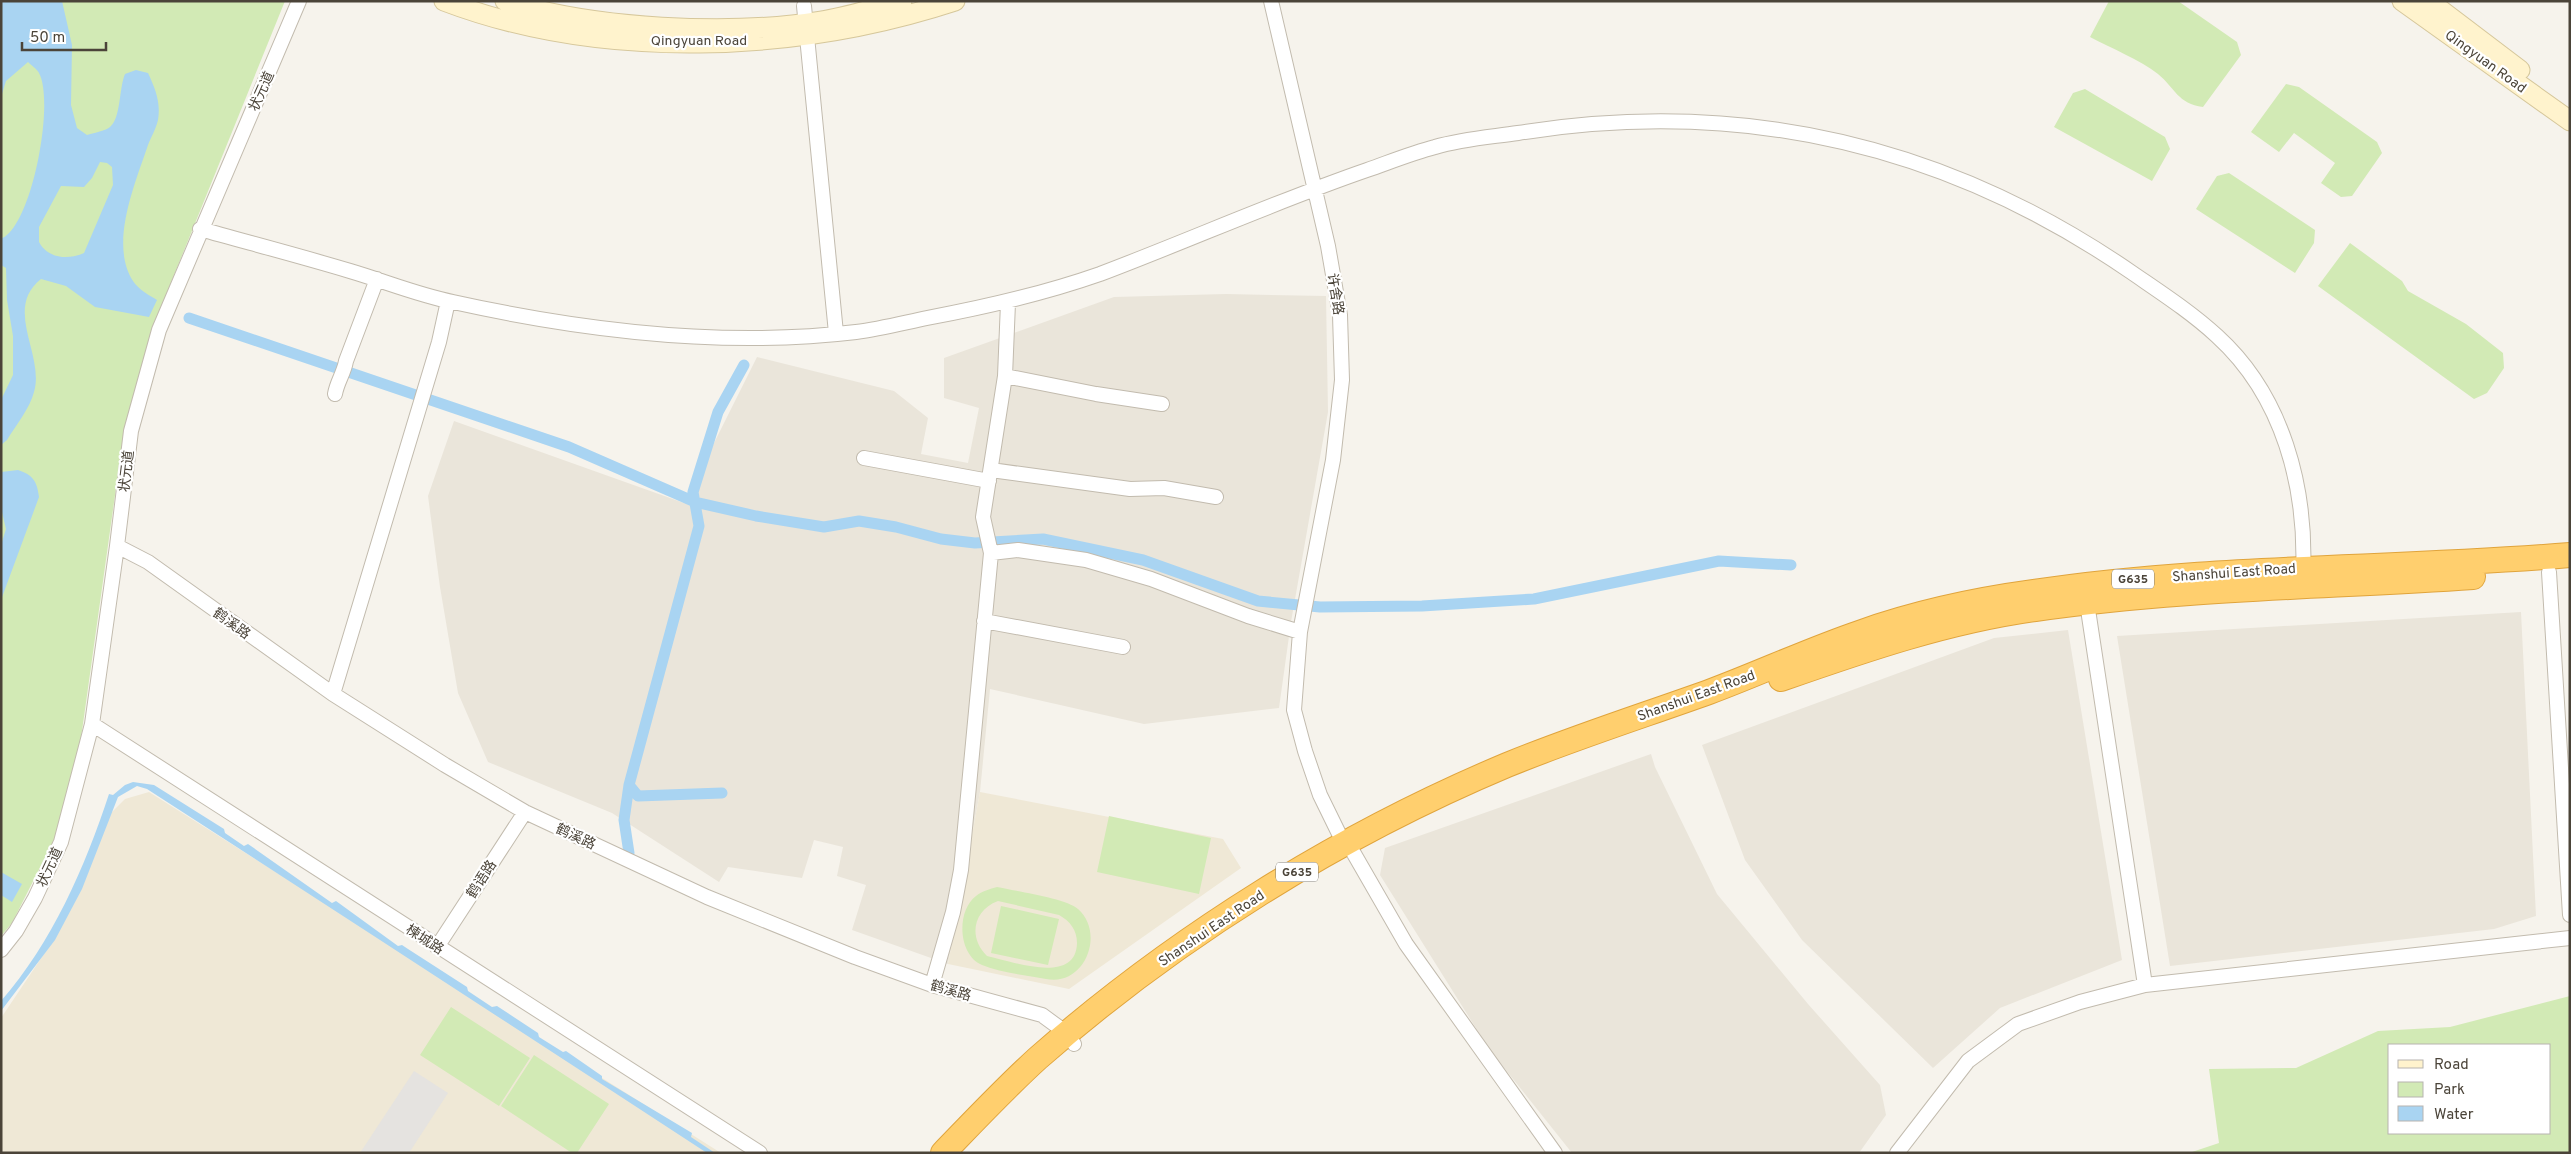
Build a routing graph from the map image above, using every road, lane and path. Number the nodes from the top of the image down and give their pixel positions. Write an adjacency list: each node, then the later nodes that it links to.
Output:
1 (299, 1): 13 (street, 状元道)
2 (444, 1): 9 (street, Qingyuan Road)
3 (505, 1): 9 (street, Qingyuan Road)
4 (902, 1): 9 (street, Qingyuan Road)
5 (955, 1): 9 (street, Qingyuan Road)
6 (1271, 1): 12 (street, 许舍路)
7 (2402, 1): 11 (street, Qingyuan Road)
8 (2429, 1): 10 (street, Qingyuan Road)
9 (806, 22): 17 (street)
10 (2570, 105)
11 (2570, 121)
12 (1313, 188): 16 (street); 28 (street); 31 (street, 许舍路)
13 (200, 229): 14 (street); 24 (street, 状元道)
14 (377, 279): 15 (street); 19 (street)
15 (448, 301): 17 (street); 33 (street)
16 (1008, 303): 17 (street); 18 (street)
17 (836, 333)
18 (1005, 376): 20 (street); 22 (street)
19 (336, 394)
20 (1162, 404)
21 (864, 458): 22 (street)
22 (990, 476): 23 (street); 25 (street)
23 (1216, 498)
24 (117, 546): 33 (street, 鹤溪路); 34 (street, 状元道)
25 (990, 553): 30 (street); 31 (street)
26 (2570, 555): 28 (highway, Shanshui East Road / G635)
27 (2559, 572): 28 (highway, Shanshui East Road / G635); 37 (street)
28 (2303, 576): 29 (highway, Shanshui East Road / G635); 36 (highway, Shanshui East Road / G635)
29 (2087, 603): 36 (highway, Shanshui East Road / G635); 42 (street)
30 (984, 621): 32 (street); 41 (street)
31 (1300, 628): 36 (street, 许舍路)
32 (1123, 647)
33 (333, 694): 35 (street, 鹤溪路)
34 (92, 724): 39 (street, 楝城路); 40 (street, 状元道)
35 (526, 812): 39 (street, 鹤语路); 41 (street, 鹤溪路)
36 (1349, 848): 43 (highway, Shanshui East Road / G635); 47 (street, 许舍路)
37 (2570, 915)
38 (2570, 938): 42 (street)
39 (437, 947): 44 (street, 楝城路)
40 (1, 950)
41 (932, 985): 43 (street, 鹤溪路)
42 (2145, 985): 48 (street)
43 (1071, 1039): 45 (highway, Shanshui East Road / G635); 46 (highway, Shanshui East Road / G635)
44 (760, 1153)
45 (942, 1153)
46 (956, 1153)
47 (1555, 1153)
48 (1897, 1153)

